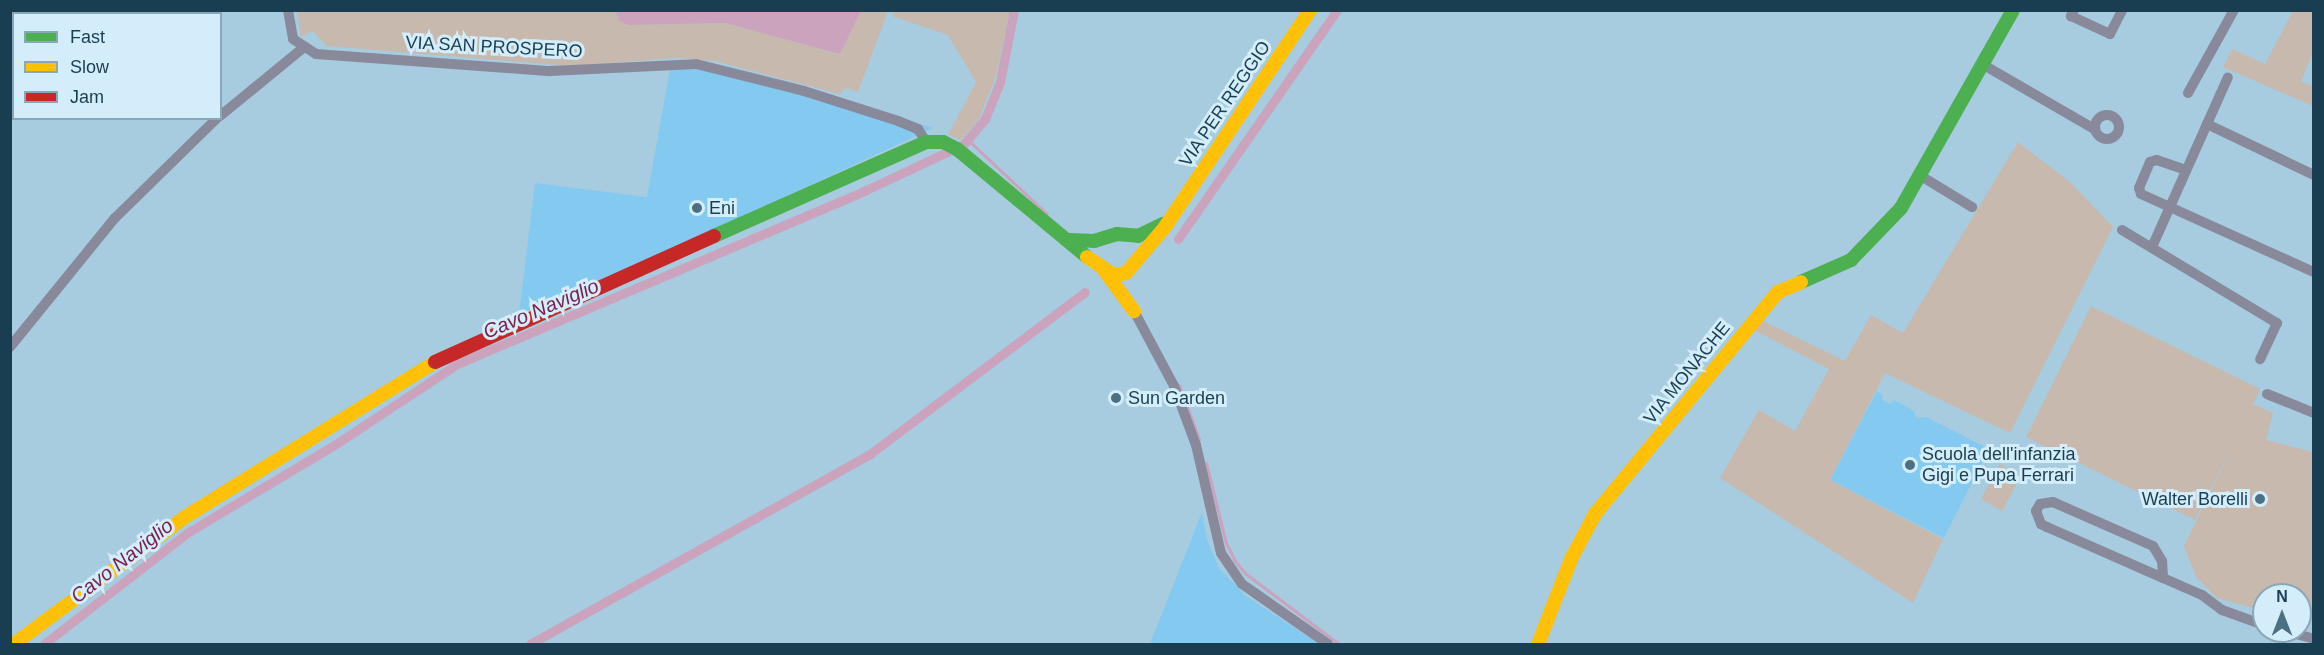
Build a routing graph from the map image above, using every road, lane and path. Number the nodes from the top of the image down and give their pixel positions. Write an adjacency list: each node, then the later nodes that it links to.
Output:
1 (288, 10): 7 (street)
2 (1310, 10): 21 (main road, VIA PER REGGIO)
3 (2013, 10): 8 (main road, VIA MONACHE)
4 (2074, 10): 5 (street)
5 (2122, 10)
6 (2234, 10): 10 (street)
7 (303, 48): 11 (street); 15 (street, VIA SAN PROSPERO)
8 (1982, 64): 14 (street); 17 (main road, VIA MONACHE)
9 (2228, 77): 13 (street)
10 (2188, 93)
11 (222, 114)
12 (215, 120): 31 (street)
13 (2207, 124): 16 (street); 18 (street)
14 (2094, 129)
15 (926, 142): 25 (main road); 37 (main road)
16 (2186, 170): 20 (street); 20 (street)
17 (1921, 176): 19 (street); 39 (main road, VIA MONACHE)
18 (2313, 176)
19 (1972, 207)
20 (2170, 208): 26 (street); 29 (street)
21 (1171, 218): 23 (main road, VIA PER REGGIO); 28 (main road, VIA PER REGGIO)
22 (2122, 230): 26 (street)
23 (1128, 237): 24 (main road, VIA PER REGGIO); 28 (main road)
24 (1106, 238): 25 (main road, VIA PER REGGIO); 27 (main road)
25 (1066, 240): 27 (main road)
26 (2152, 247): 32 (street)
27 (1101, 266): 28 (main road); 30 (main road)
28 (1134, 266): 30 (main road)
29 (2313, 272)
30 (1134, 311): 38 (street)
31 (10, 347)
32 (2260, 359)
33 (2267, 394): 34 (street)
34 (2313, 414)
35 (2163, 578): 35 (street); 36 (street)
36 (2252, 621)
37 (14, 645)
38 (1328, 645)
39 (1538, 645)

